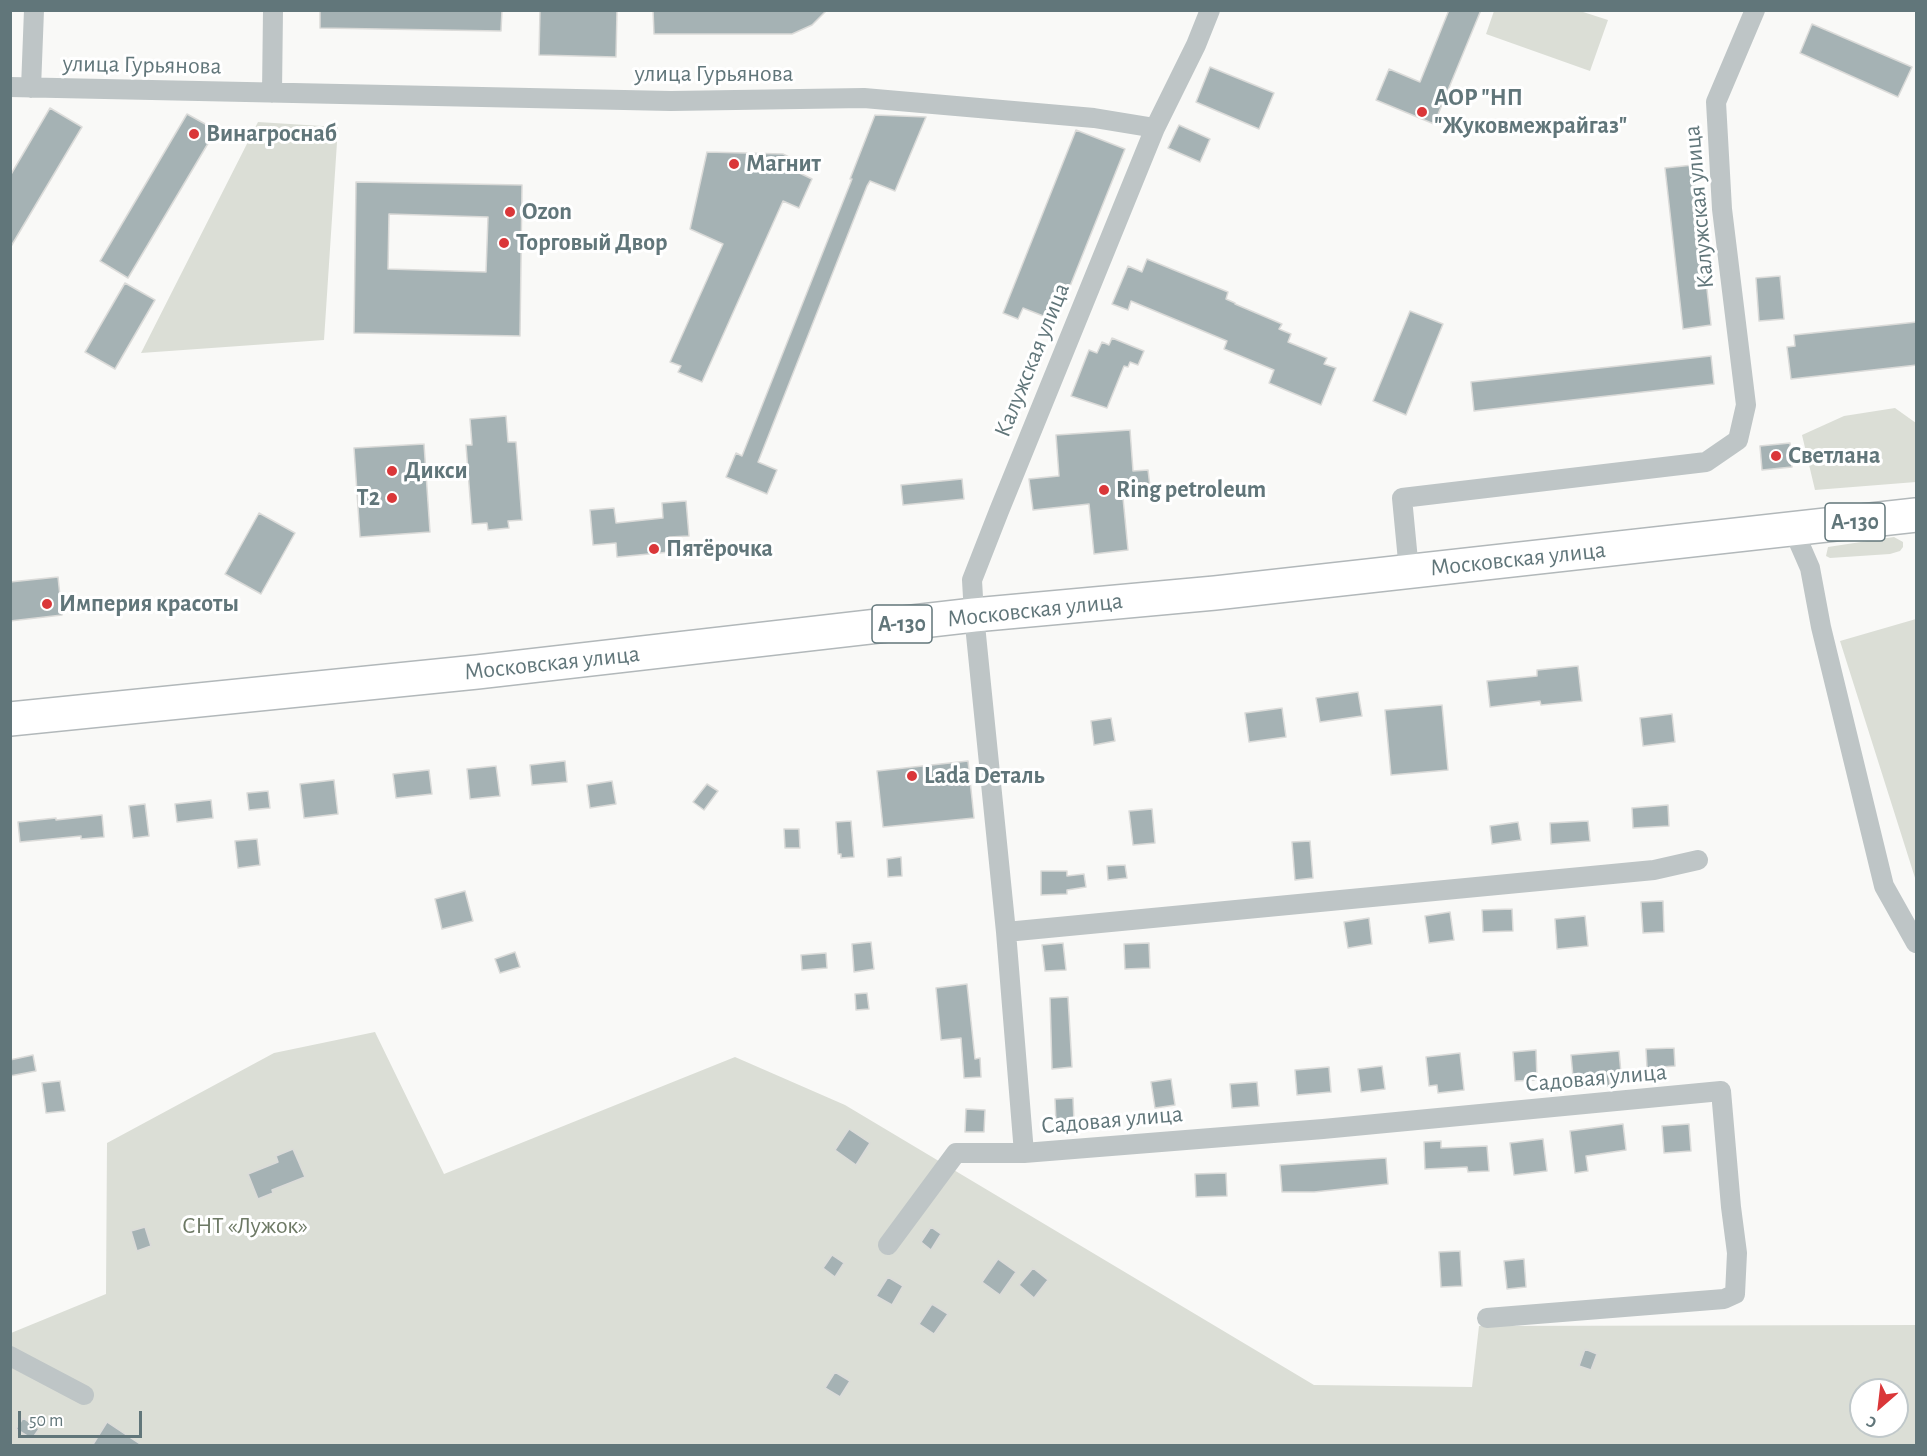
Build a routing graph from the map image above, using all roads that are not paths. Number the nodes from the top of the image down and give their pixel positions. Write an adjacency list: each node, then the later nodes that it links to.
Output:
1 (34, 10): 6 (street)
2 (273, 10): 7 (street)
3 (1210, 10): 8 (street, Калужская улица)
4 (1755, 10): 11 (street, Калужская улица)
5 (10, 87): 6 (street, улица Гурьянова)
6 (31, 88): 7 (street, улица Гурьянова)
7 (272, 93): 8 (street, улица Гурьянова)
8 (1155, 128): 12 (street, Калужская улица)
9 (1917, 515): 10 (highway, Московская улица / А-130)
10 (1793, 529): 11 (highway, Московская улица / А-130); 16 (street)
11 (1409, 571): 12 (highway, Московская улица / А-130)
12 (974, 615): 13 (highway, Московская улица / А-130); 15 (street, Калужская улица)
13 (10, 719)
14 (1698, 860): 15 (street)
15 (1006, 932): 17 (street, Калужская улица)
16 (1917, 943)
17 (1024, 1153): 18 (street); 19 (street, Садовая улица)
18 (888, 1245)
19 (1488, 1318)
20 (10, 1356): 21 (street)
21 (84, 1395)

